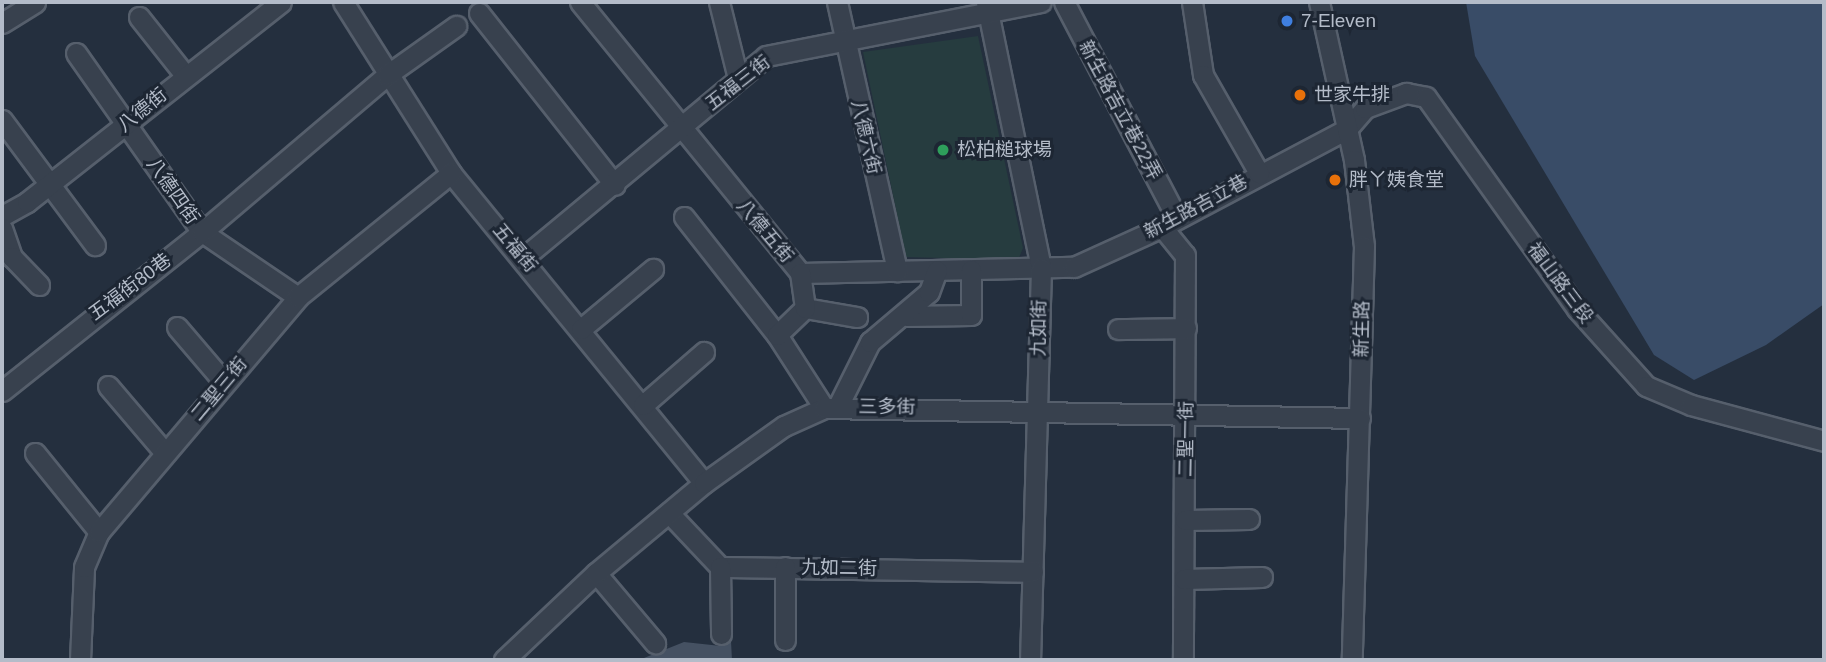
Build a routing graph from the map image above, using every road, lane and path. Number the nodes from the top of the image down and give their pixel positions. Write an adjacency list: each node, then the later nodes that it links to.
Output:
1 (35, 2): 14 (street)
2 (281, 2): 18 (street, 八德街)
3 (343, 2): 19 (street, 五福街)
4 (580, 2): 24 (street, 八德五街)
5 (719, 2): 20 (street)
6 (837, 2): 16 (street, 八德六街)
7 (1041, 2): 11 (street, 五福三街)
8 (1063, 2): 31 (street, 新生路吉立巷22弄)
9 (1192, 2): 26 (street)
10 (1319, 2): 23 (street, 新生路)
11 (987, 7): 16 (street, 五福三街); 36 (street, 九如街)
12 (479, 13): 28 (street)
13 (139, 17): 18 (street)
14 (2, 23)
15 (456, 26): 19 (street, 五福街80巷)
16 (844, 38): 20 (street, 五福三街); 39 (street, 八德六街)
17 (76, 53): 22 (street, 八德四街)
18 (185, 75): 22 (street, 八德街)
19 (387, 75): 25 (street, 五福街); 33 (street, 五福街80巷)
20 (738, 78): 24 (street, 五福三街)
21 (2, 120): 27 (street)
22 (124, 123): 27 (street, 八德街); 33 (street, 八德四街)
23 (1347, 129): 26 (street, 新生路吉立巷); 60 (street, 新生路); 61 (street, 福山路三段)
24 (682, 131): 28 (street, 五福三街); 41 (street, 八德五街)
25 (451, 173): 35 (street, 五福街); 43 (street, 二聖三街)
26 (1259, 173): 31 (street, 新生路吉立巷)
27 (49, 183): 29 (street, 八德街); 34 (street)
28 (615, 185): 35 (street, 五福三街)
29 (2, 216)
30 (684, 217): 51 (street)
31 (1169, 222): 36 (street, 新生路吉立巷); 48 (street, 二聖一街)
32 (2, 228): 42 (street)
33 (202, 232): 43 (street, 八德四街); 55 (street, 五福街80巷)
34 (95, 245)
35 (523, 258): 49 (street, 五福街)
36 (1041, 268): 38 (street, 八德五街); 58 (street, 九如街)
37 (653, 269): 49 (street)
38 (971, 270): 40 (street, 八德五街); 45 (street)
39 (897, 271): 40 (street, 八德五街); 41 (street, 八德五街)
40 (937, 271): 45 (street)
41 (800, 273): 44 (street)
42 (38, 285)
43 (298, 297): 53 (street, 二聖三街)
44 (805, 308): 46 (street); 51 (street)
45 (906, 316): 57 (street)
46 (856, 317)
47 (177, 327): 53 (street)
48 (1186, 328): 50 (street); 59 (street, 二聖一街)
49 (581, 329): 56 (street, 五福街)
50 (1118, 329)
51 (777, 335): 57 (street)
52 (705, 352): 56 (street)
53 (224, 382): 63 (street, 二聖三街)
54 (108, 386): 63 (street)
55 (2, 391)
56 (643, 405): 64 (street, 五福街)
57 (831, 407): 58 (street, 三多街); 64 (street, 三多街)
58 (1037, 410): 59 (street, 三多街); 71 (street, 九如街)
59 (1188, 412): 60 (street, 三多街); 67 (street, 二聖一街)
60 (1360, 418): 82 (street, 新生路)
61 (1824, 441)
62 (35, 453): 68 (street)
63 (165, 453): 68 (street, 二聖三街)
64 (704, 483): 65 (street, 三多街)
65 (669, 513): 69 (street); 72 (street, 三多街)
66 (1249, 519): 67 (street)
67 (1185, 520): 74 (street, 二聖一街)
68 (99, 532): 78 (street, 二聖三街)
69 (720, 567): 70 (street, 九如二街); 75 (street)
70 (785, 567): 71 (street, 九如二街); 76 (street)
71 (1033, 572): 80 (street, 九如街)
72 (596, 573): 77 (street); 79 (street, 三多街)
73 (1262, 578): 74 (street)
74 (1184, 579): 81 (street, 二聖一街)
75 (721, 634)
76 (785, 640)
77 (655, 643)
78 (80, 660)
79 (504, 660)
80 (1030, 660)
81 (1183, 660)
82 (1352, 660)

